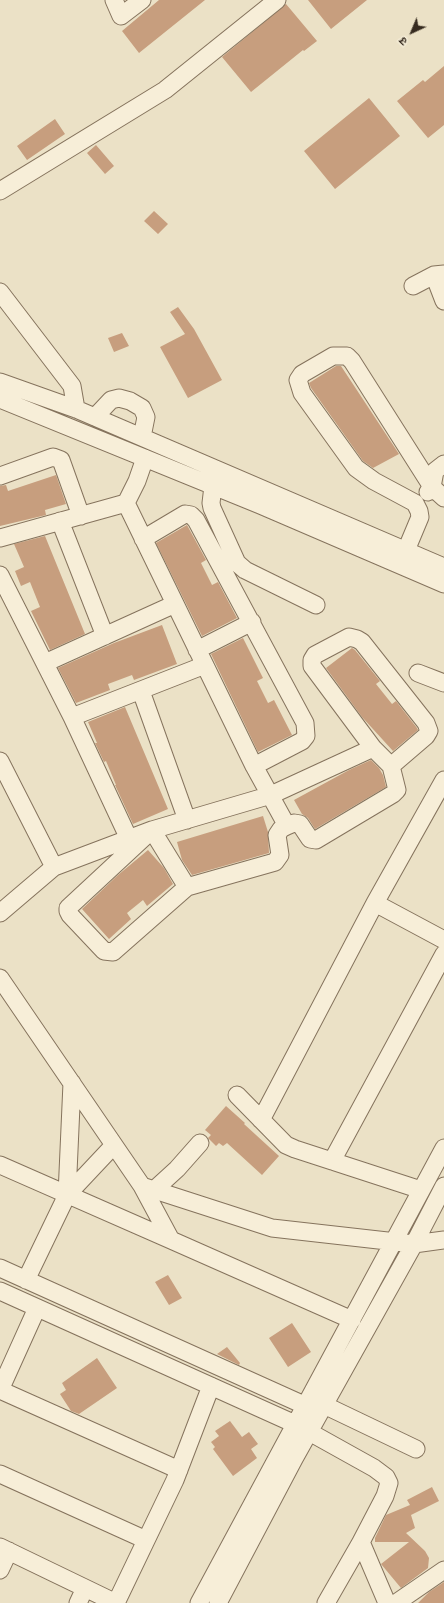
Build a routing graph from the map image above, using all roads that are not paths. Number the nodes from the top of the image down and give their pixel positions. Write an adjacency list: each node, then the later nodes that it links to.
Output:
1 (114, 0): 2 (street)
2 (142, 0)
3 (277, 0): 4 (street)
4 (256, 7): 5 (street)
5 (0, 191)
6 (439, 274): 7 (street); 9 (street)
7 (413, 286)
8 (0, 292): 12 (street)
9 (444, 301)
10 (0, 382): 12 (street)
11 (0, 399): 15 (street)
12 (76, 409): 13 (street)
13 (95, 417): 14 (street); 14 (street)
14 (142, 437): 26 (street)
15 (145, 458): 18 (street); 20 (street)
16 (444, 464): 19 (street)
17 (0, 476): 22 (street)
18 (213, 486): 26 (street); 31 (street)
19 (438, 492): 21 (street); 21 (street)
20 (126, 503): 22 (street); 25 (street)
21 (416, 506): 26 (street)
22 (81, 516): 23 (street)
23 (60, 521): 24 (street); 33 (street)
24 (0, 538)
25 (142, 539): 30 (street); 32 (street)
26 (404, 558): 27 (street); 29 (street)
27 (444, 567)
28 (0, 575): 35 (street)
29 (444, 584)
30 (175, 604): 33 (street); 34 (street)
31 (316, 605)
32 (252, 622): 34 (street); 43 (street)
33 (105, 636): 35 (street)
34 (197, 650): 36 (street)
35 (45, 663): 40 (street)
36 (205, 665): 39 (street); 43 (street)
37 (418, 673): 38 (street)
38 (444, 684)
39 (141, 691): 40 (street); 47 (street)
40 (72, 717): 50 (street)
41 (373, 748): 44 (street); 44 (street); 46 (street)
42 (0, 761): 51 (street)
43 (254, 766): 46 (street)
44 (392, 766): 48 (street)
45 (444, 780): 53 (street)
46 (271, 796): 47 (street); 48 (street)
47 (187, 820): 49 (street)
48 (287, 826): 52 (street)
49 (152, 830): 50 (street); 52 (street); 52 (street)
50 (129, 839): 51 (street)
51 (54, 867): 54 (street)
52 (187, 887)
53 (375, 903): 55 (street); 60 (street)
54 (0, 913)
55 (444, 940)
56 (444, 954): 64 (street)
57 (0, 978): 58 (street)
58 (72, 1083): 62 (street); 69 (street)
59 (237, 1095): 60 (street)
60 (261, 1120): 64 (street)
61 (200, 1143): 67 (street)
62 (114, 1144): 67 (street); 69 (street)
63 (444, 1148): 68 (street)
64 (332, 1161): 68 (street)
65 (0, 1165): 69 (street)
66 (444, 1186): 73 (street)
67 (148, 1188): 70 (street); 72 (street)
68 (422, 1190): 72 (street)
69 (67, 1195): 70 (street); 75 (street)
70 (171, 1240): 78 (street)
71 (444, 1240): 73 (street)
72 (394, 1242): 73 (street); 78 (street)
73 (414, 1244): 81 (street)
74 (0, 1268): 75 (street)
75 (26, 1280): 81 (street)
76 (0, 1291): 77 (street)
77 (37, 1308): 79 (street); 80 (street)
78 (352, 1320): 81 (street)
79 (211, 1386): 82 (street); 84 (street)
80 (0, 1390): 84 (street)
81 (316, 1407): 82 (street); 83 (street)
82 (302, 1428): 87 (street); 95 (street); 96 (street)
83 (416, 1449)
84 (179, 1470): 86 (street)
85 (0, 1474): 86 (street)
86 (146, 1540): 94 (street)
87 (361, 1542): 92 (street); 97 (street)
88 (4, 1549): 89 (street); 91 (street)
89 (0, 1570)
90 (444, 1570): 92 (street)
91 (85, 1588): 93 (street); 94 (street)
92 (397, 1602)
93 (78, 1603)
94 (116, 1603)
95 (199, 1603)
96 (218, 1603)
97 (326, 1603)

